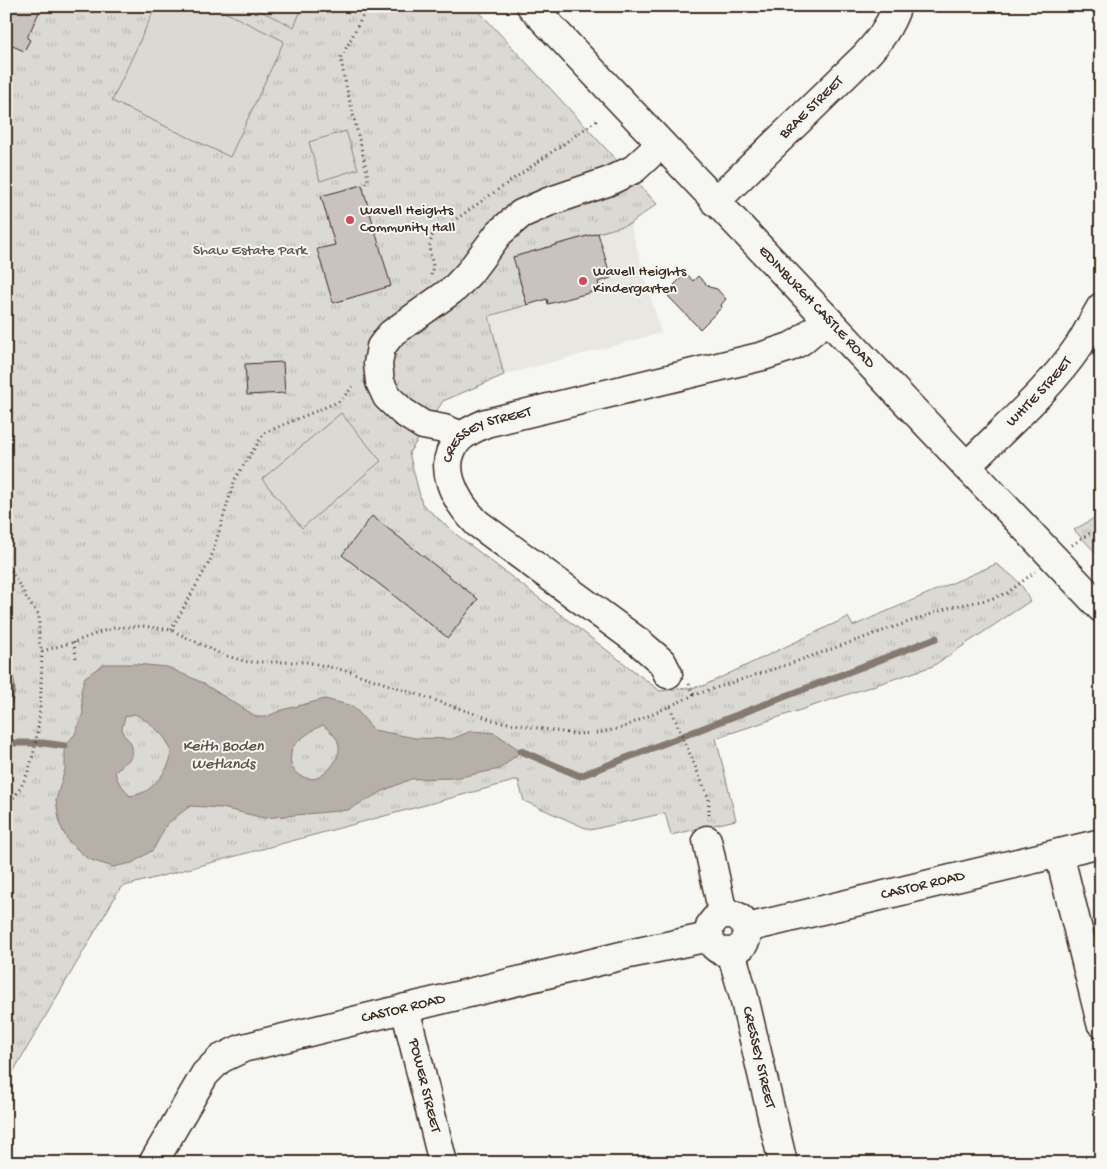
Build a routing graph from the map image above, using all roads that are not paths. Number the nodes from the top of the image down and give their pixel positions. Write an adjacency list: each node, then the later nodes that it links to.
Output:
1 (531, 6): 3 (street, EDINBURGH CASTLE ROAD)
2 (897, 6): 4 (street, BRAE STREET)
3 (660, 144): 4 (street, EDINBURGH CASTLE ROAD); 7 (street)
4 (715, 202): 6 (street, EDINBURGH CASTLE ROAD)
5 (1101, 307): 8 (street, WHITE STREET)
6 (827, 319): 7 (street, CRESSEY STREET); 8 (street, EDINBURGH CASTLE ROAD)
7 (462, 436): 10 (street, CRESSEY STREET)
8 (966, 467): 9 (street, EDINBURGH CASTLE ROAD)
9 (1101, 608)
10 (668, 674)
11 (707, 840): 14 (street)
12 (1101, 843): 13 (street, CASTOR ROAD)
13 (1059, 852): 15 (street, CASTOR ROAD); 19 (street)
14 (723, 914): 15 (street); 16 (street)
15 (746, 928): 17 (street)
16 (709, 937): 17 (street); 18 (street, CASTOR ROAD)
17 (731, 952): 22 (street, CRESSEY STREET)
18 (405, 1008): 20 (street, CASTOR ROAD); 21 (street, POWER STREET)
19 (1101, 1023)
20 (154, 1163)
21 (443, 1163)
22 (783, 1163)

